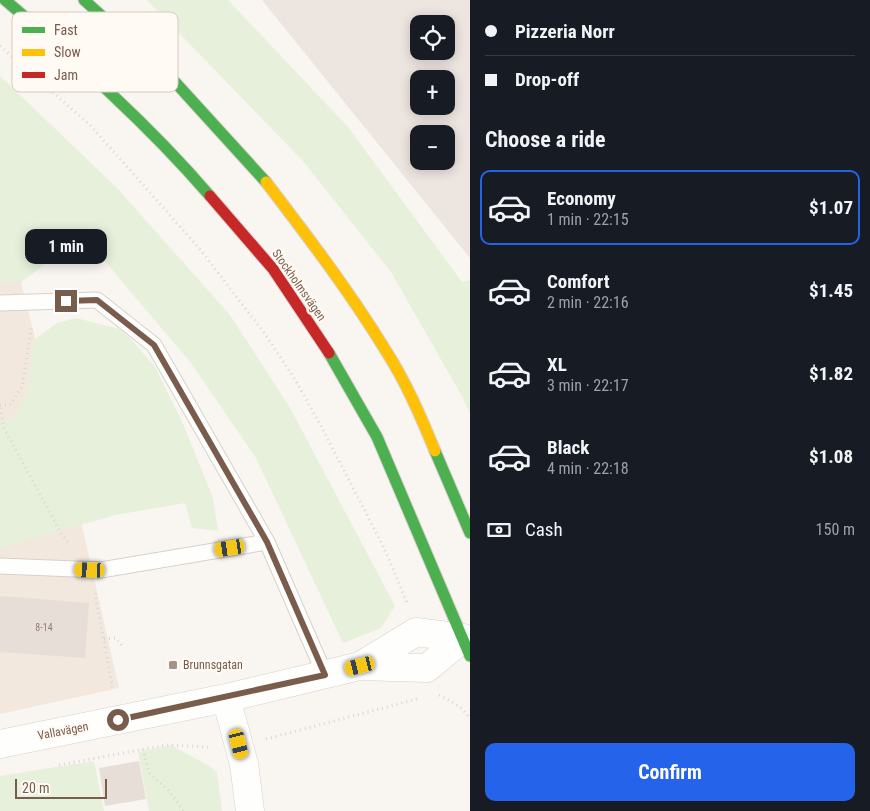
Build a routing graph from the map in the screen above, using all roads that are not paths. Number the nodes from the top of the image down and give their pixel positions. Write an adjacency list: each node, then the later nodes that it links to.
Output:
1 (5, 0): 3 (main road, Stockholmsvägen)
2 (84, 0): 4 (main road)
3 (19, 12)
4 (97, 12)
5 (178, 85): 8 (main road)
6 (110, 92): 11 (main road, Stockholmsvägen)
7 (0, 303): 9 (lane)
8 (470, 533)
9 (267, 542): 10 (lane); 12 (lane)
10 (0, 566)
11 (468, 644): 12 (street, Vallavägen)
12 (325, 675): 13 (street, Vallavägen)
13 (226, 698): 14 (street, Vallavägen); 15 (street)
14 (0, 744)
15 (250, 811)

